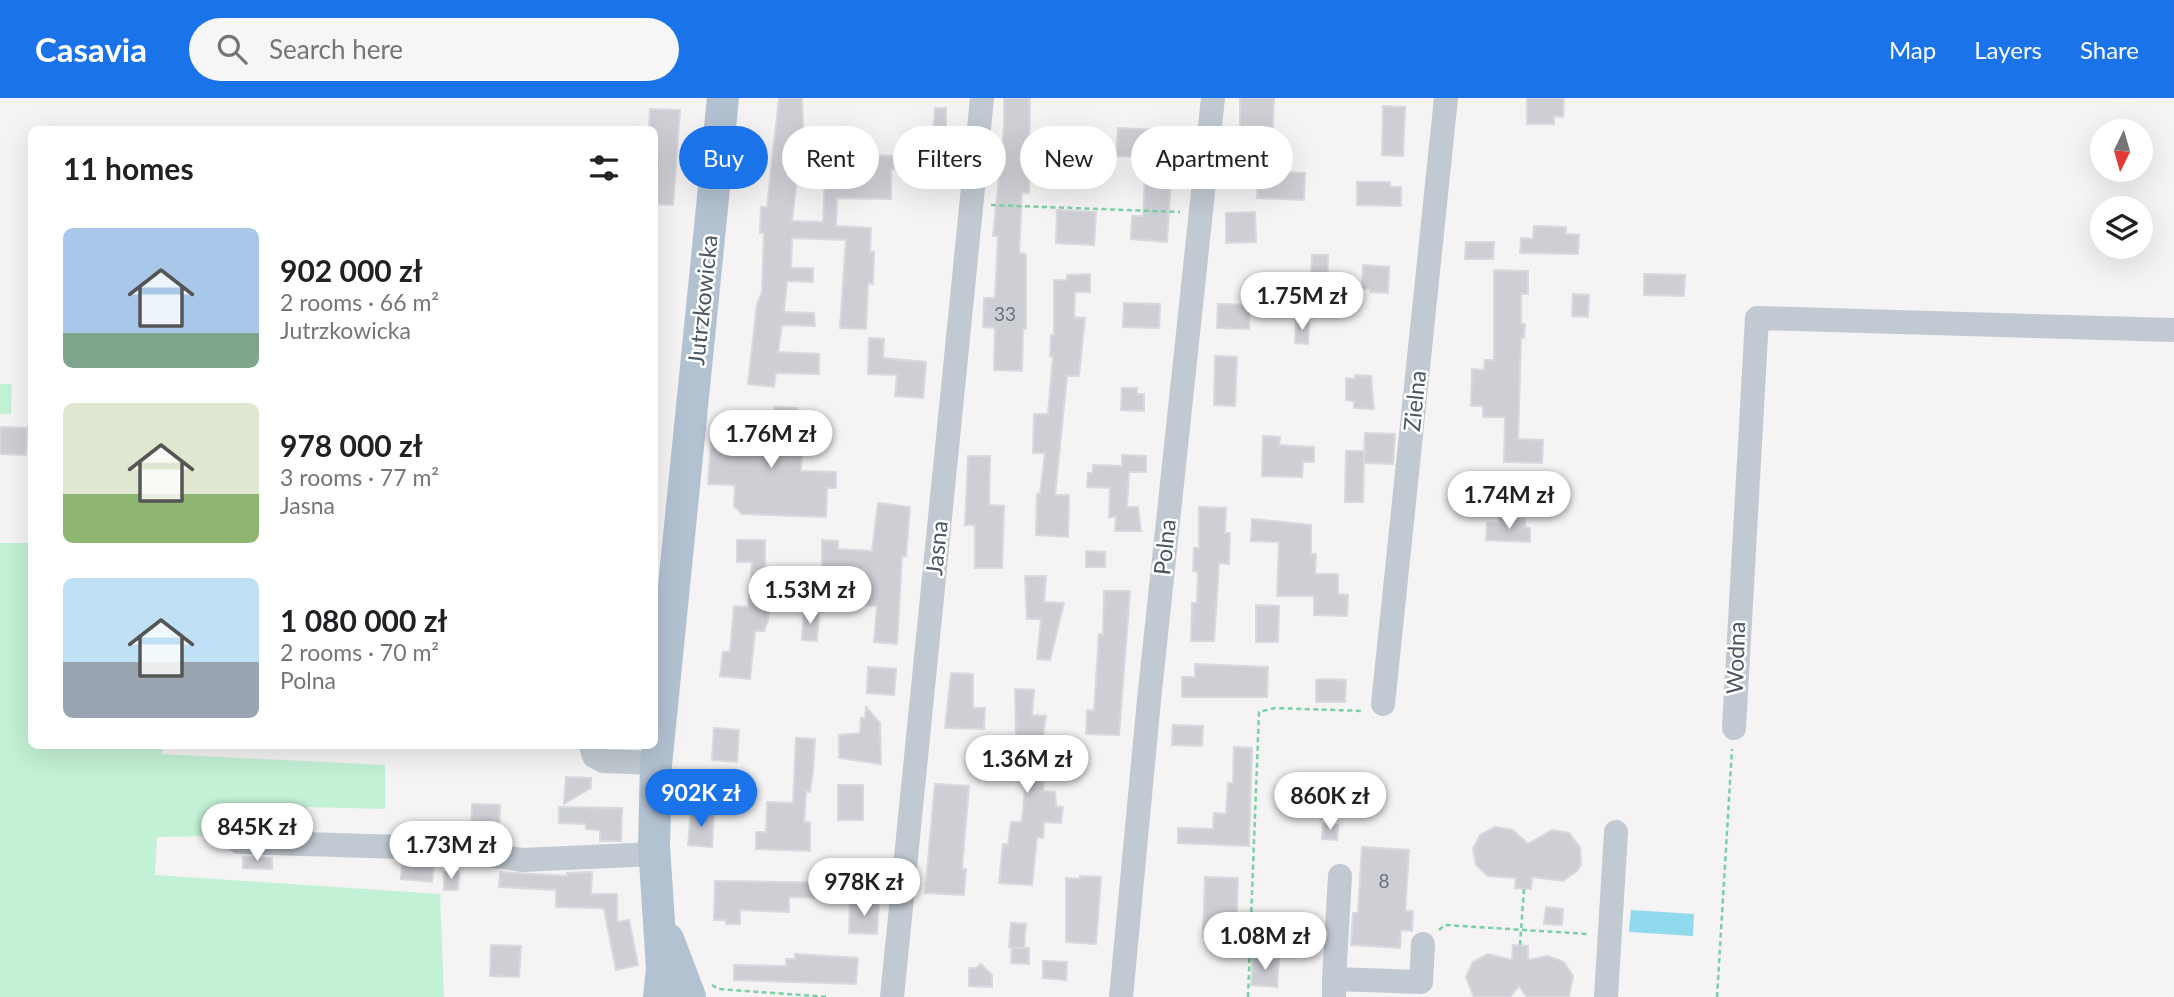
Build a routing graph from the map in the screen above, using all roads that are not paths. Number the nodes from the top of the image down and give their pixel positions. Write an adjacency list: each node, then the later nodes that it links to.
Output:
1 (723, 98): 7 (main road, Jutrzkowicka)
2 (982, 98): 20 (street, Jasna)
3 (1213, 98): 21 (street, Polna)
4 (1446, 98): 6 (street, Zielna)
5 (2174, 330): 8 (street, Wodna)
6 (1383, 704)
7 (658, 710)
8 (1734, 728)
9 (592, 749): 10 (street)
10 (648, 754): 13 (main road, Jutrzkowicka)
11 (1616, 832): 22 (street)
12 (239, 842): 13 (street)
13 (654, 853): 15 (main road, Jutrzkowicka)
14 (1340, 876): 17 (street)
15 (661, 921): 18 (main road, Jutrzkowicka); 19 (main road, Jutrzkowicka)
16 (1423, 944): 17 (street)
17 (1334, 988)
18 (704, 993)
19 (659, 997)
20 (892, 997)
21 (1121, 997)
22 (1606, 997)

